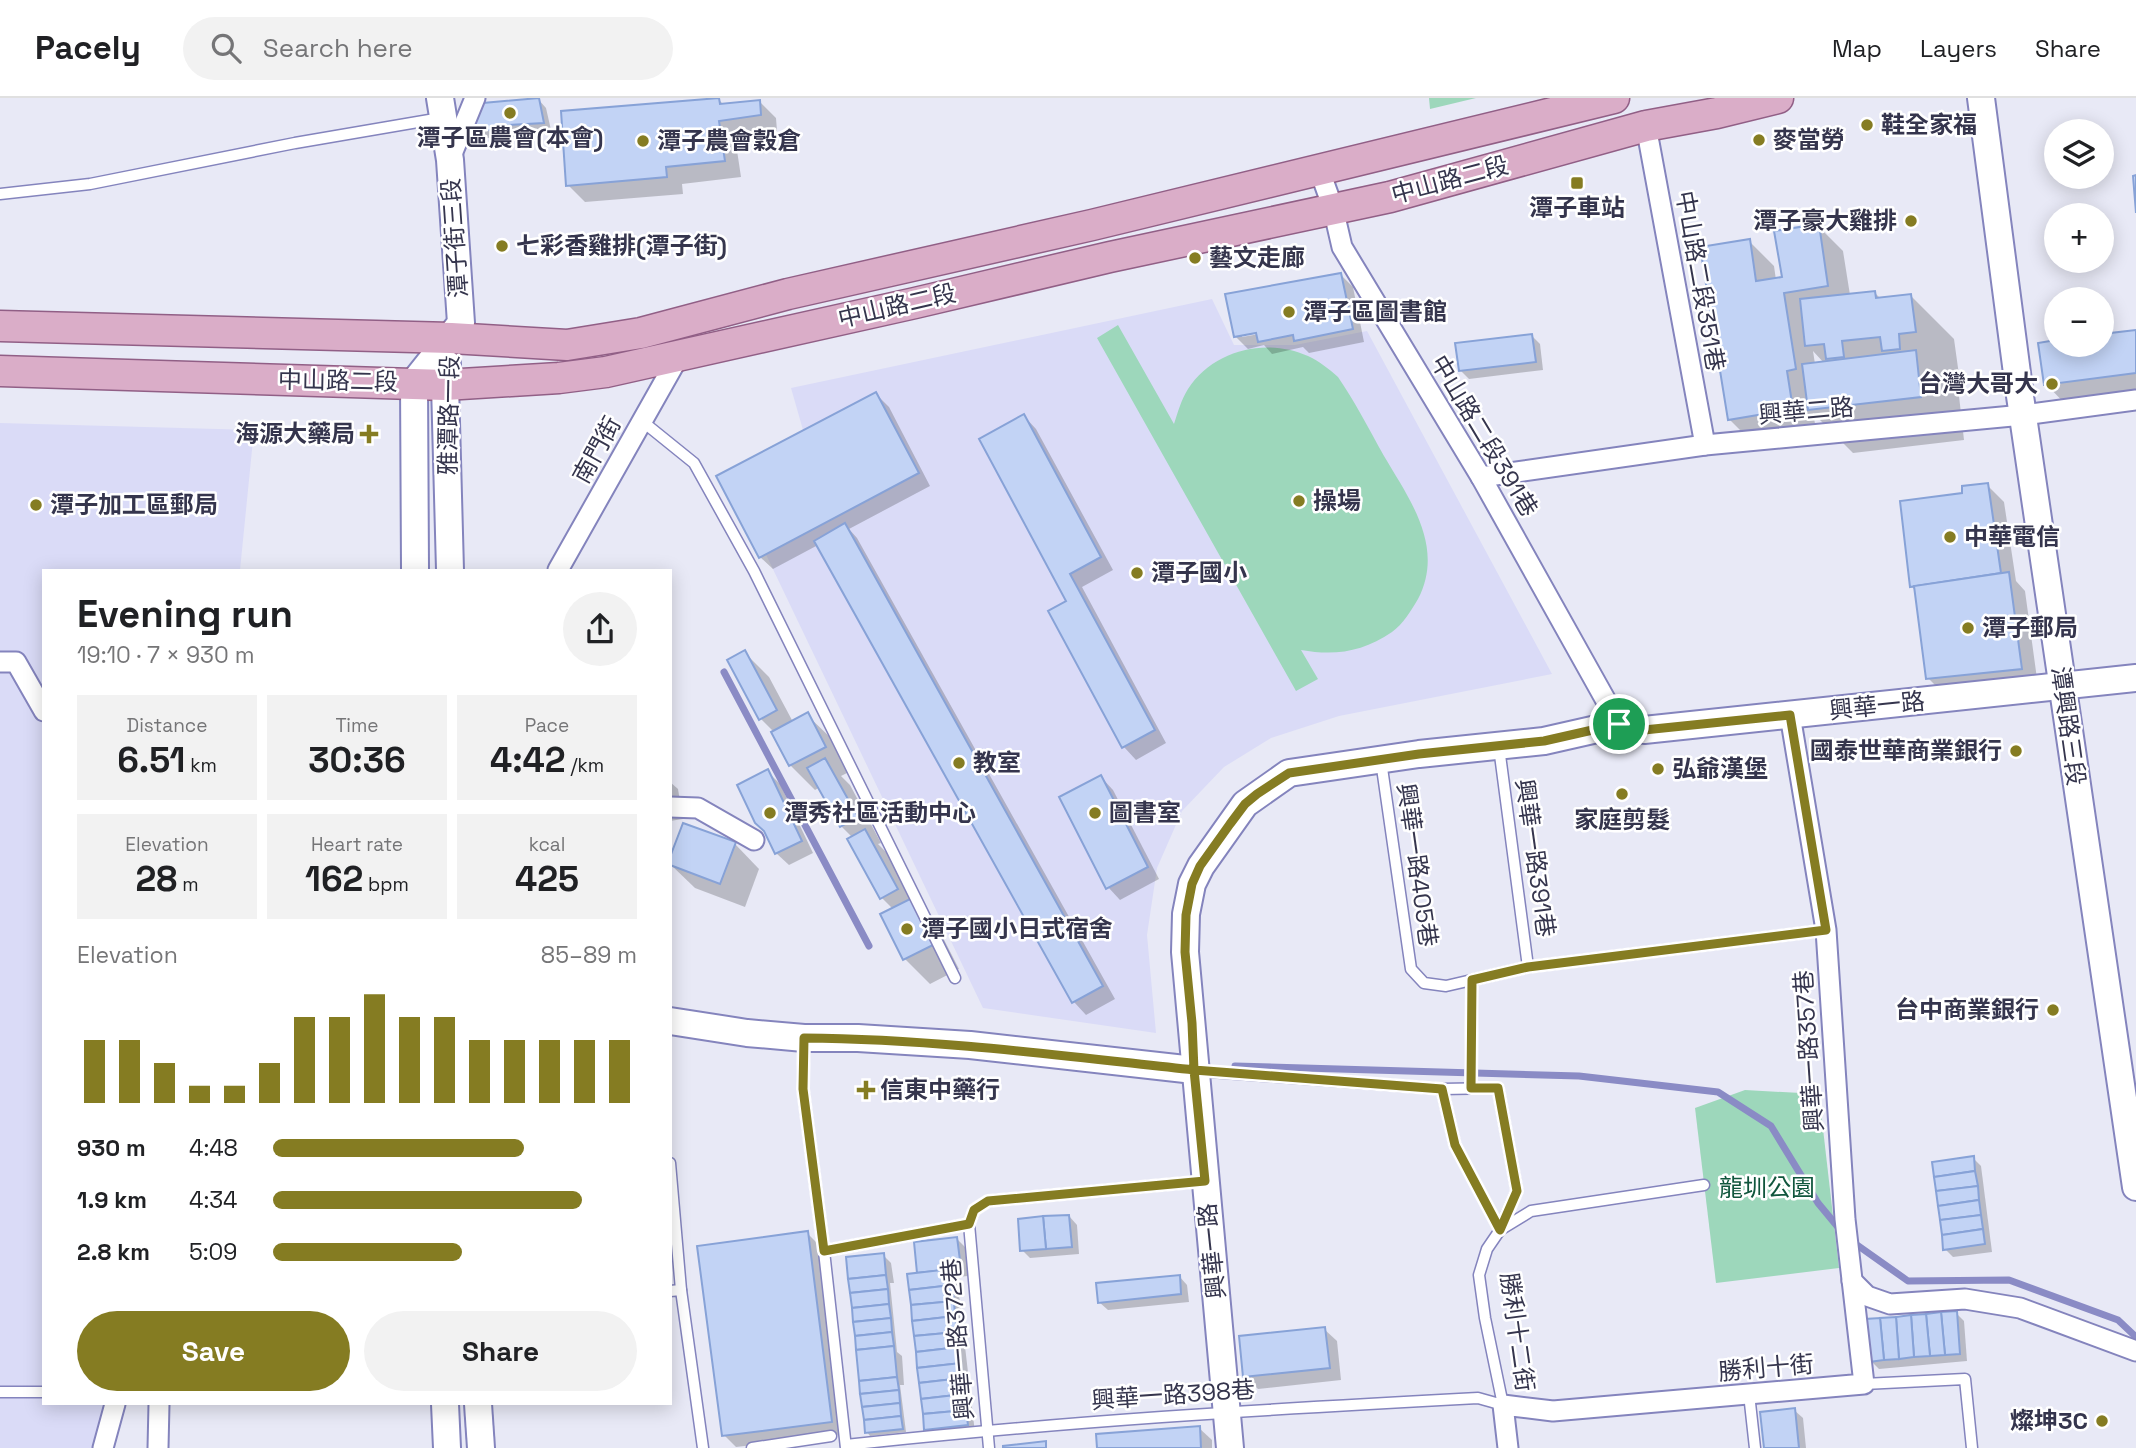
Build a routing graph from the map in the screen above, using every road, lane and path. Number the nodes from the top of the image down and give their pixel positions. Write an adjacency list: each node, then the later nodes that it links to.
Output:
1 (475, 98): 7 (street, 潭子街三段)
2 (1614, 98): 8 (main road, 中山路二段)
3 (1778, 98): 6 (main road, 中山路二段)
4 (1981, 98): 18 (street, 潭興路三段)
5 (441, 108): 7 (street); 9 (lane)
6 (1646, 126): 10 (main road, 中山路二段); 20 (street, 中山路二段351巷)
7 (450, 160): 12 (street, 潭子街三段)
8 (1319, 169): 10 (street, 中山路二段391巷); 12 (main road, 中山路二段)
9 (0, 194)
10 (1333, 208): 13 (main road, 中山路二段); 21 (street, 中山路二段391巷)
11 (0, 326): 12 (main road, 中山路二段)
12 (450, 338): 15 (street, 雅潭路一段); 16 (street, 雅潭路一段)
13 (680, 354): 16 (main road, 中山路二段); 19 (street, 南門街)
14 (0, 371): 15 (main road, 中山路二段)
15 (414, 382): 16 (main road, 中山路二段); 22 (street, 雅潭路一段)
16 (445, 385): 23 (street, 雅潭路一段)
17 (2136, 400): 18 (street, 興華二路)
18 (2023, 415): 20 (street, 興華二路); 27 (street, 潭興路三段)
19 (642, 421): 24 (street, 南門街); 37 (lane)
20 (1705, 445): 21 (street, 興華二路)
21 (1481, 477): 30 (street, 中山路二段391巷)
22 (415, 569)
23 (450, 569)
24 (559, 569)
25 (0, 662): 28 (street)
26 (2136, 678): 27 (street, 興華一路)
27 (2062, 685): 29 (street, 興華一路); 46 (street, 潭興路三段)
28 (42, 707)
29 (1790, 715): 30 (street, 興華一路); 35 (street, 興華一路357巷)
30 (1619, 724): 32 (street, 興華一路)
31 (1500, 755): 36 (lane, 興華一路391巷)
32 (1381, 760): 38 (lane, 興華一路405巷); 41 (street, 興華一路)
33 (672, 807): 34 (street)
34 (754, 840)
35 (1826, 930): 36 (lane, 興華一路405巷); 51 (street, 興華一路357巷)
36 (1528, 967): 38 (lane, 興華一路405巷)
37 (954, 978)
38 (1472, 980): 42 (lane)
39 (672, 1021): 40 (street)
40 (804, 1038): 41 (street); 50 (lane)
41 (1194, 1070): 43 (lane); 44 (street, 興華一路)
42 (1471, 1084): 43 (lane); 49 (lane, 勝利十二街)
43 (1442, 1089): 49 (lane)
44 (1205, 1181): 48 (lane, 興華一路372巷); 63 (street, 興華一路)
45 (1704, 1185): 49 (lane)
46 (2136, 1187)
47 (672, 1206): 52 (lane)
48 (969, 1224): 50 (lane); 64 (lane, 興華一路372巷)
49 (1500, 1230): 62 (lane, 勝利十二街)
50 (824, 1251): 66 (lane)
51 (1852, 1281): 53 (street); 54 (street)
52 (676, 1291): 71 (lane)
53 (2136, 1351)
54 (1864, 1384): 57 (street, 勝利十街); 77 (lane, 勝利十街)
55 (0, 1392): 56 (lane)
56 (42, 1392)
57 (1749, 1394): 62 (street, 勝利十街); 76 (lane)
58 (115, 1405): 67 (street)
59 (159, 1405): 68 (street)
60 (445, 1405): 69 (street)
61 (478, 1405): 70 (street)
62 (1503, 1405): 63 (lane, 興華一路398巷); 75 (street, 勝利十二街)
63 (1227, 1412): 64 (lane, 興華一路398巷); 74 (street, 興華一路)
64 (987, 1430): 66 (lane, 興華一路398巷); 73 (lane, 興華一路372巷)
65 (831, 1436): 72 (lane)
66 (846, 1446)
67 (103, 1448)
68 (158, 1448)
69 (447, 1448)
70 (481, 1448)
71 (703, 1448)
72 (752, 1448)
73 (989, 1448)
74 (1230, 1448)
75 (1508, 1448)
76 (1755, 1448)
77 (1972, 1448)

